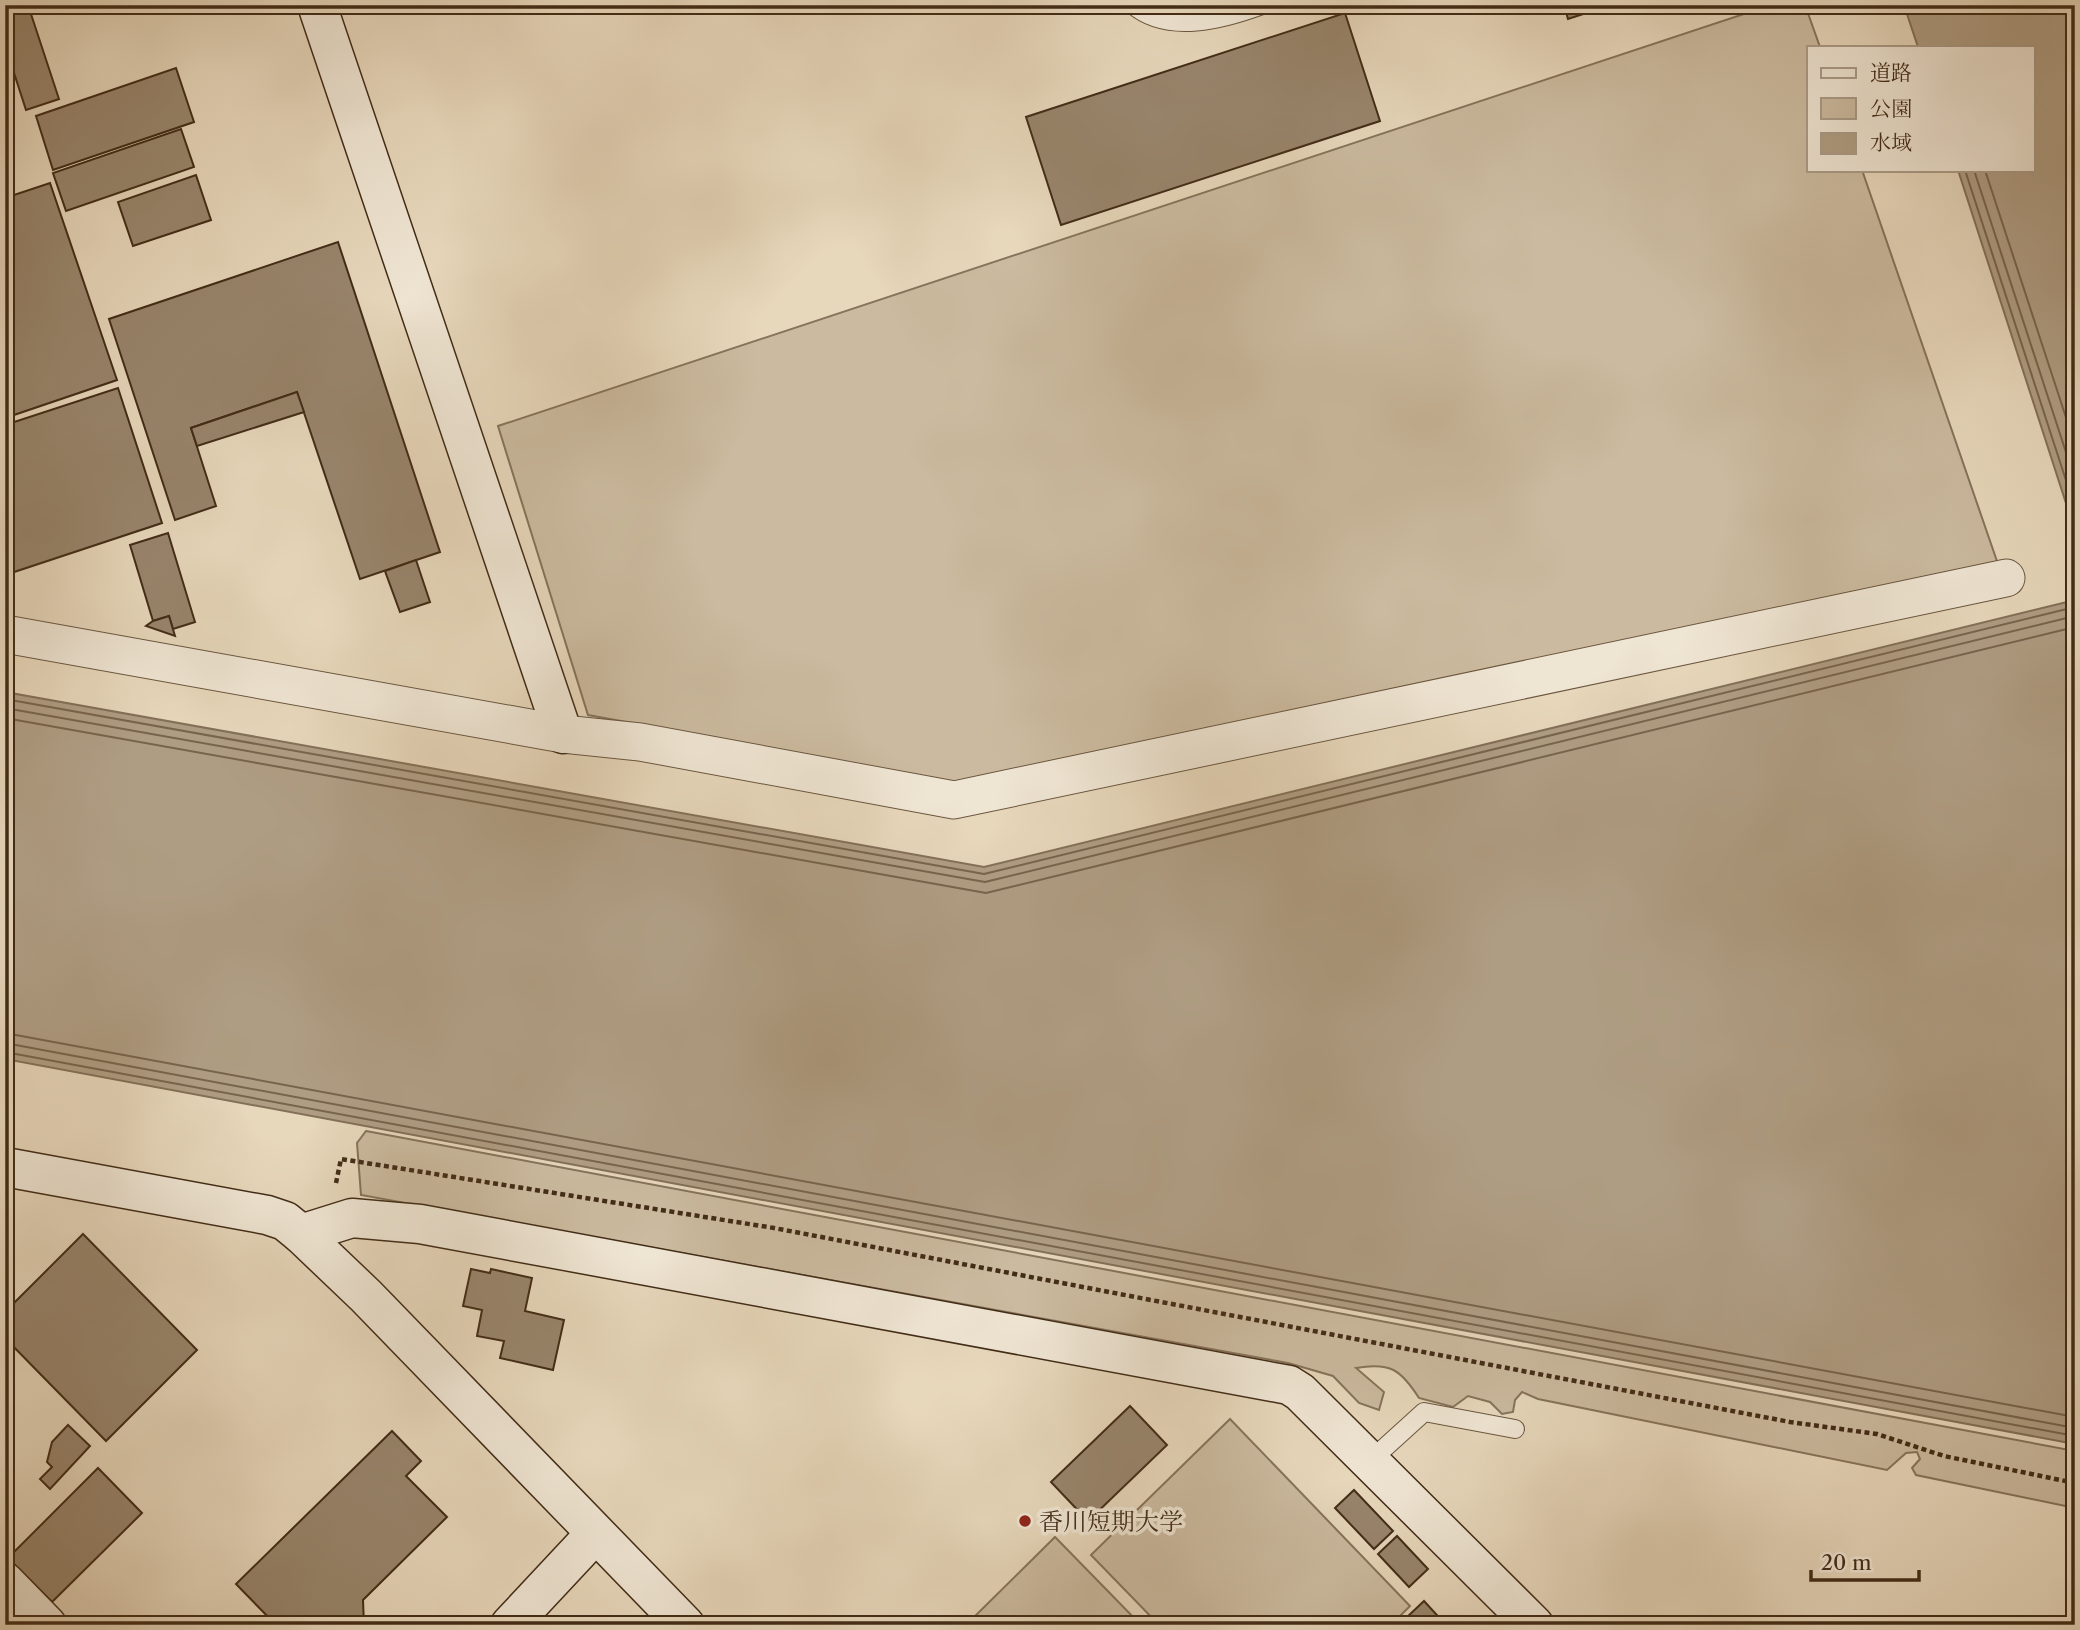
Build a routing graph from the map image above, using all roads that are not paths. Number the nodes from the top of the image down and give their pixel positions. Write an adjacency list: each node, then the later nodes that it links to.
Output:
1 (317, 5): 6 (street)
2 (1133, 5): 3 (lane)
3 (1262, 5)
4 (2006, 578): 6 (street)
5 (5, 634): 6 (street)
6 (563, 734)
7 (5, 1167): 8 (street)
8 (301, 1234): 10 (street); 11 (street)
9 (1515, 1429): 10 (lane)
10 (1370, 1461): 16 (street)
11 (595, 1534): 14 (street); 15 (street)
12 (5, 1582): 13 (street)
13 (47, 1625)
14 (510, 1625)
15 (685, 1625)
16 (1534, 1625)

